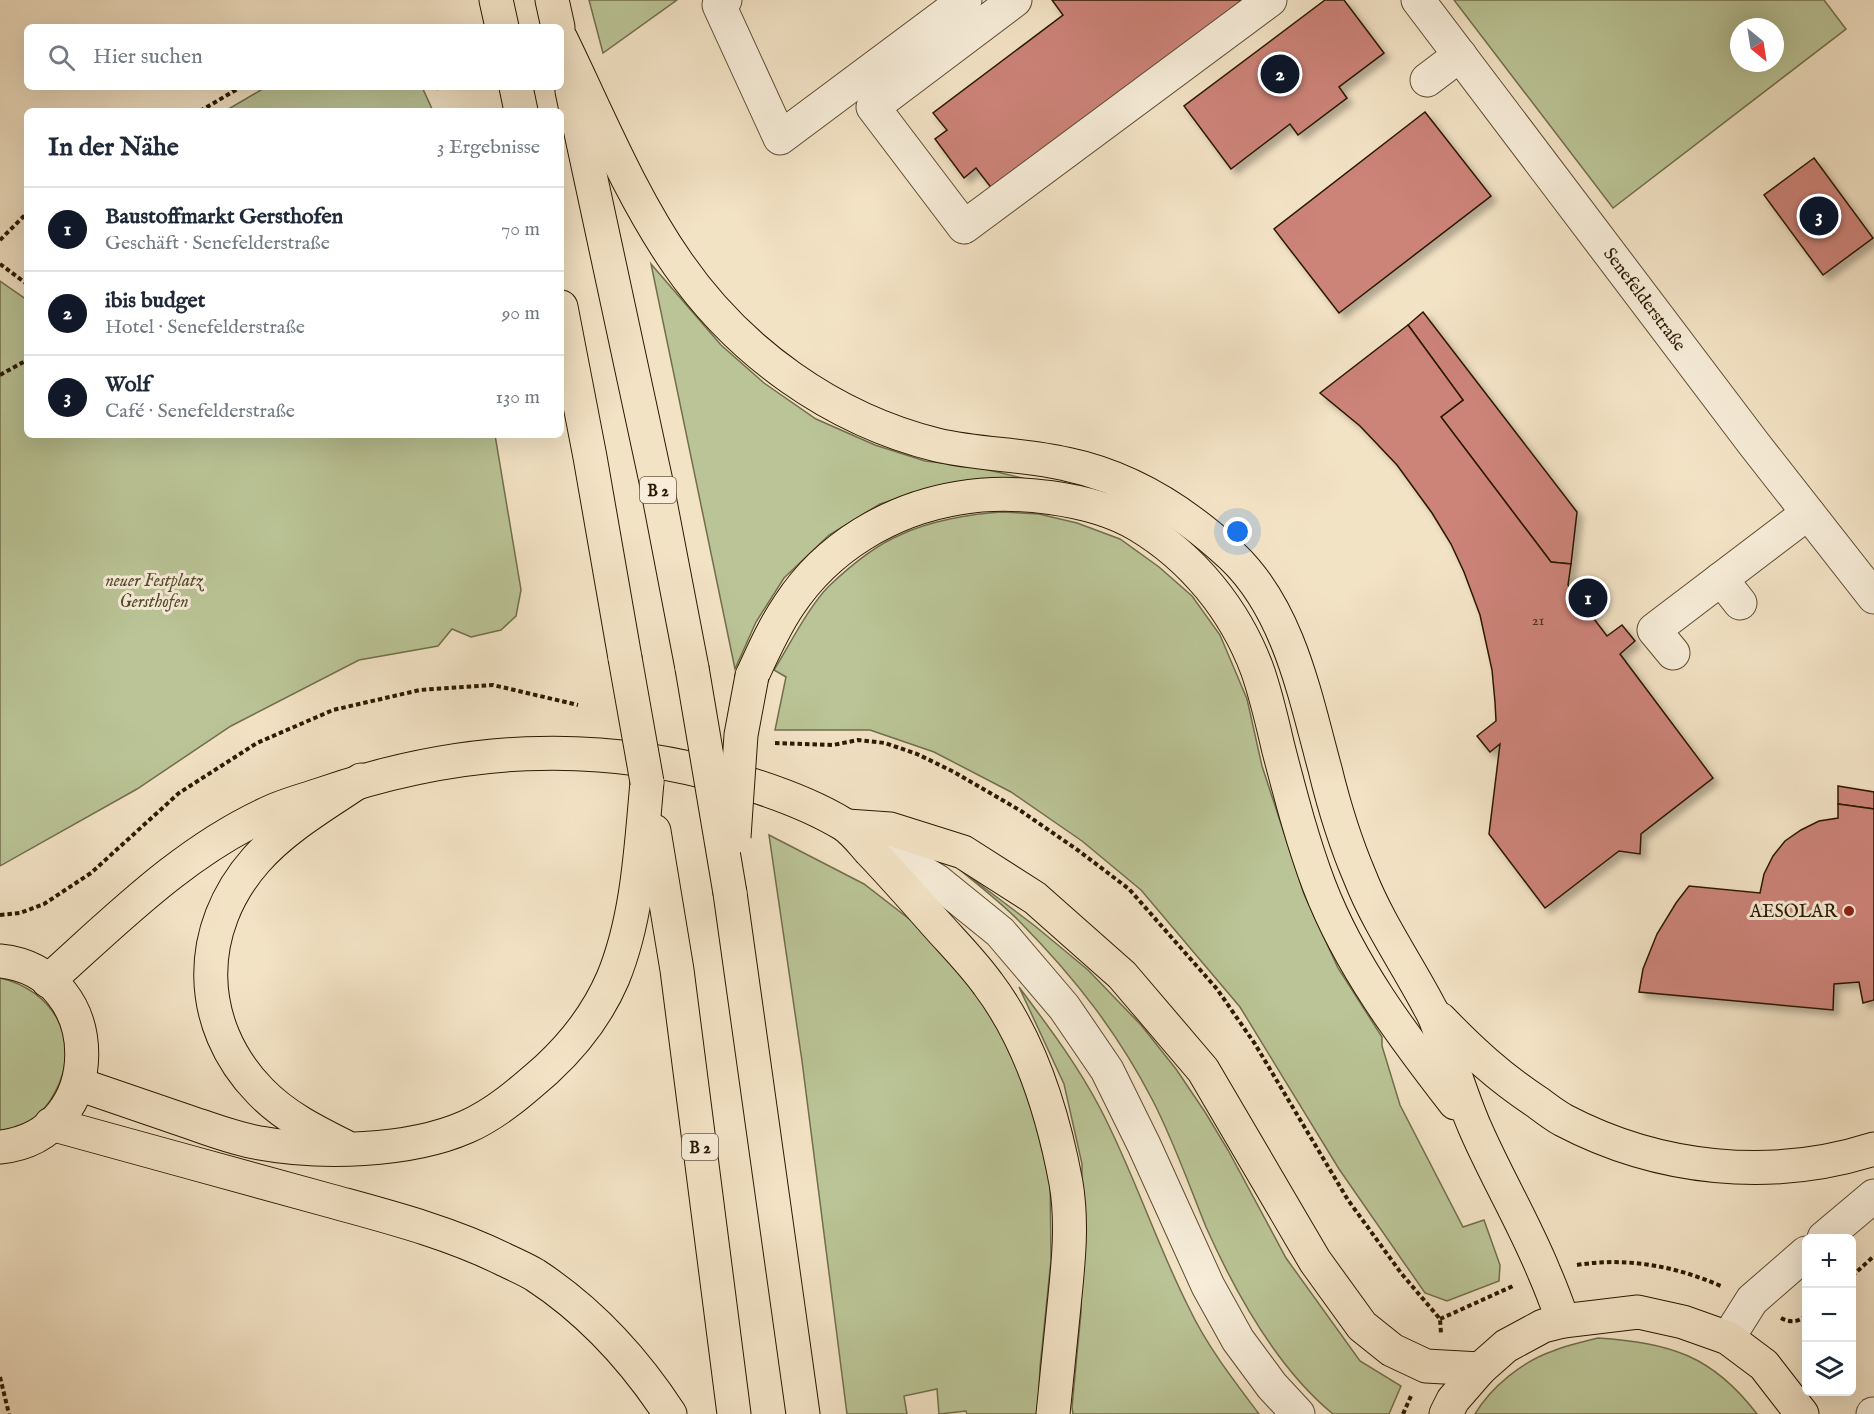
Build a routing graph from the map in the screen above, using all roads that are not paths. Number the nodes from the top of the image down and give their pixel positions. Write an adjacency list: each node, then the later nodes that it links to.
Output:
1 (496, 0): 8 (main road)
2 (552, 0): 9 (main road)
3 (725, 0): 4 (street)
4 (965, 0)
5 (1015, 0): 6 (street)
6 (1270, 0)
7 (1418, 0): 12 (street, Senefelderstraße)
8 (501, 24)
9 (557, 24)
10 (564, 46): 26 (main road)
11 (564, 54): 23 (main road, B 2, bridge)
12 (1460, 55): 13 (street); 17 (street, Senefelderstraße)
13 (1426, 80)
14 (517, 90): 15 (main road)
15 (521, 108)
16 (564, 323): 22 (main road, bridge)
17 (1808, 513): 18 (street, Senefelderstraße); 19 (street)
18 (1874, 597)
19 (1673, 653)
20 (362, 780): 21 (main road); 25 (main road); 31 (main road)
21 (847, 826): 38 (main road); 42 (main road); 43 (street)
22 (650, 878): 31 (main road); 40 (main road, B 2)
23 (730, 893): 29 (main road, bridge); 41 (main road, B 2)
24 (0, 961): 25 (main road)
25 (48, 981): 27 (main road)
26 (1432, 1011): 29 (main road); 32 (main road)
27 (78, 1084): 28 (main road); 31 (main road)
28 (51, 1124): 30 (main road); 39 (main road)
29 (1475, 1128): 36 (main road)
30 (0, 1147)
31 (348, 1148)
32 (1874, 1149)
33 (1874, 1196): 34 (street)
34 (1830, 1234)
35 (1802, 1256): 37 (street)
36 (1563, 1320): 37 (main road); 38 (main road)
37 (1728, 1338): 45 (main road)
38 (1480, 1368): 44 (main road)
39 (670, 1414)
40 (734, 1414)
41 (803, 1414)
42 (1053, 1414)
43 (1298, 1414)
44 (1446, 1414)
45 (1802, 1414)

